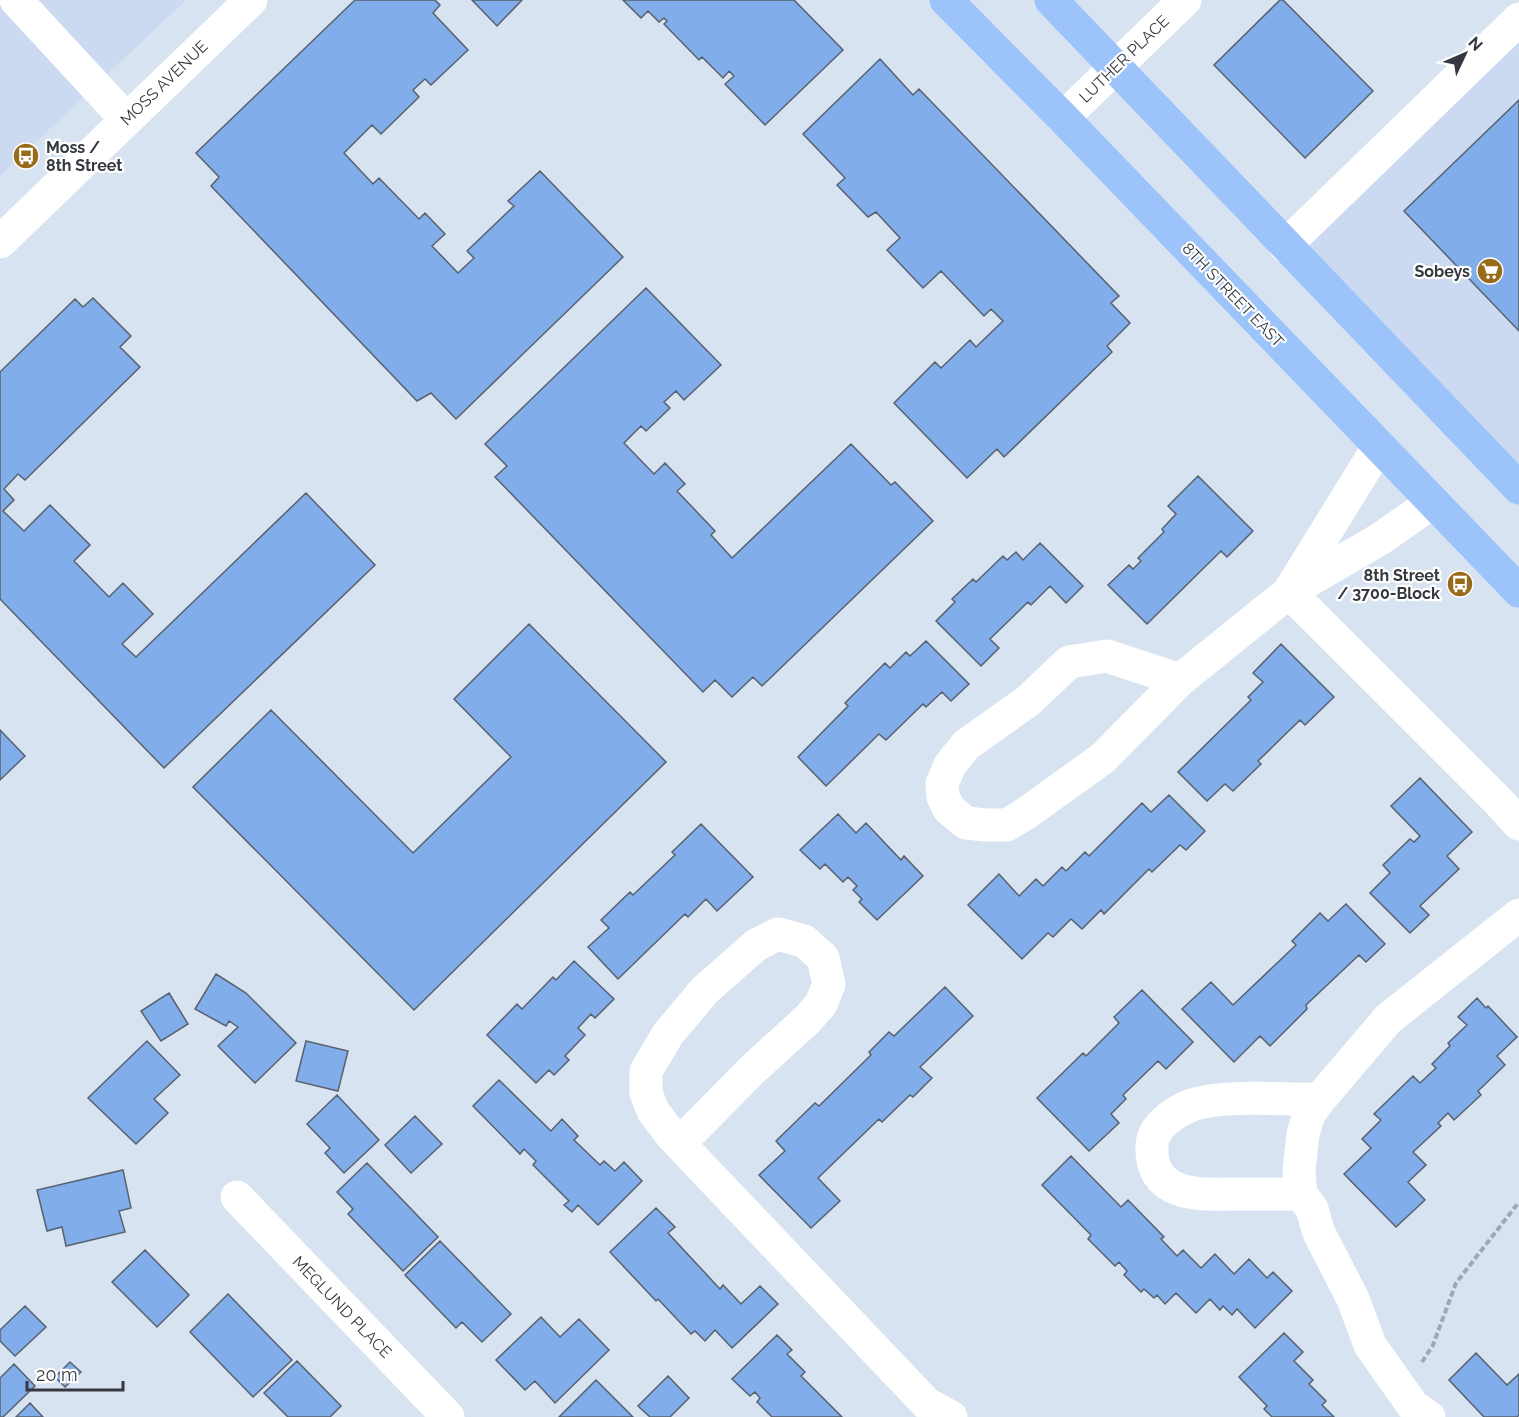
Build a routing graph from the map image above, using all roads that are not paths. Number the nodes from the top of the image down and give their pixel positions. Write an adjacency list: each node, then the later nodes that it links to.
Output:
1 (16, 0): 9 (street)
2 (251, 0): 9 (street, MOSS AVENUE)
3 (946, 0): 8 (main road, 8TH STREET EAST)
4 (1051, 0): 7 (main road)
5 (1185, 0): 7 (street, LUTHER PLACE)
6 (1519, 19): 11 (street)
7 (1117, 67): 8 (street, LUTHER PLACE); 11 (main road)
8 (1063, 118): 12 (main road, 8TH STREET EAST)
9 (126, 119): 10 (street, MOSS AVENUE)
10 (0, 242)
11 (1286, 246): 13 (main road)
12 (1379, 446): 14 (main road, 8TH STREET EAST); 16 (street)
13 (1519, 488)
14 (1433, 502): 15 (main road, 8TH STREET EAST); 16 (street)
15 (1519, 591)
16 (1289, 592): 17 (street); 18 (street)
17 (1180, 680): 17 (street)
18 (1519, 824)
19 (1519, 915): 20 (street)
20 (1320, 1100): 22 (street); 22 (street)
21 (680, 1143): 21 (street); 25 (street)
22 (1301, 1194): 26 (street)
23 (237, 1197): 24 (street, MEGLUND PLACE)
24 (448, 1417)
25 (951, 1417)
26 (1429, 1417)

